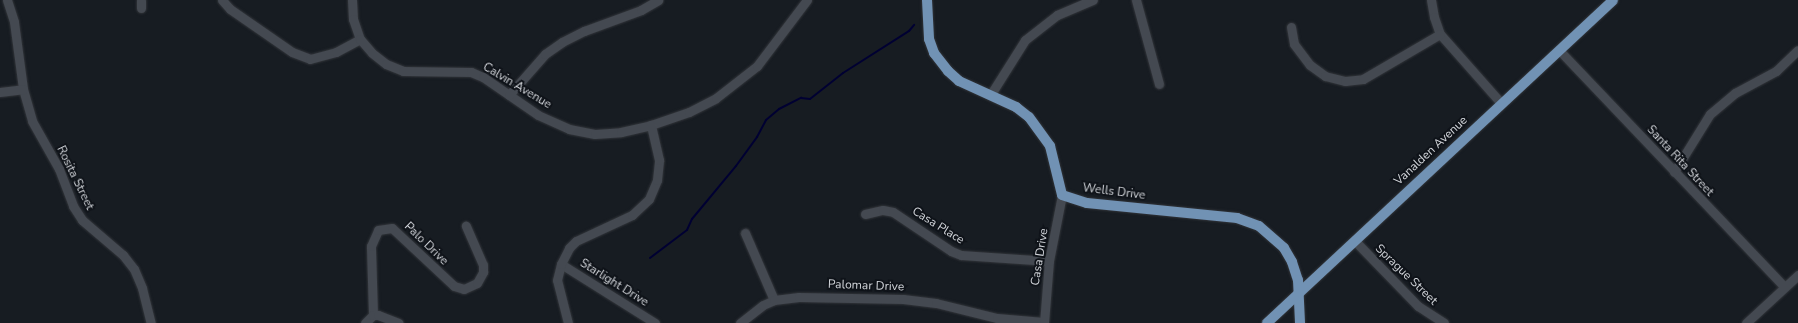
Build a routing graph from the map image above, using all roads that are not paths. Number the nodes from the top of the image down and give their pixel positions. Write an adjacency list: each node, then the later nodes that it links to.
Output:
1 (7, 0): 17 (street, Rosita Street)
2 (222, 0): 13 (street)
3 (352, 0): 13 (street)
4 (658, 0): 20 (street)
5 (807, 0): 22 (street, Calvin Avenue)
6 (927, 0): 19 (main road)
7 (1093, 0): 19 (street)
8 (1136, 0): 16 (street)
9 (1431, 0): 12 (street)
10 (1613, 0): 14 (main road, Vanalden Avenue)
11 (1291, 27): 12 (street)
12 (1440, 34): 21 (street)
13 (360, 38): 20 (street, Calvin Avenue)
14 (1559, 50): 21 (main road, Vanalden Avenue); 23 (street, Santa Rita Street)
15 (1798, 50): 23 (street)
16 (1159, 84)
17 (23, 89): 18 (street); 36 (street, Rosita Street)
18 (0, 92)
19 (991, 94): 24 (main road)
20 (509, 95): 22 (street, Calvin Avenue)
21 (1501, 103): 28 (main road, Vanalden Avenue)
22 (651, 125): 30 (street)
23 (1674, 172): 32 (street, Santa Rita Street)
24 (1062, 195): 29 (street, Casa Drive); 33 (main road, Wells Drive)
25 (865, 214): 29 (street, Casa Place)
26 (466, 226): 35 (street, Palo Drive)
27 (746, 233): 34 (street)
28 (1355, 241): 33 (main road, Vanalden Avenue); 45 (street, Sprague Street)
29 (1049, 261): 42 (street, Casa Drive)
30 (561, 264): 39 (street); 40 (street, Starlight Drive)
31 (1798, 275): 32 (street)
32 (1785, 287): 46 (street)
33 (1299, 293): 43 (main road, Vanalden Avenue); 44 (main road, Wells Drive)
34 (774, 300): 41 (street, Palomar Drive); 42 (street, Palomar Drive)
35 (373, 315): 37 (street); 38 (street)
36 (151, 323)
37 (365, 323)
38 (399, 323)
39 (568, 323)
40 (655, 323)
41 (740, 323)
42 (1044, 323)
43 (1267, 323)
44 (1300, 323)
45 (1444, 323)
46 (1746, 323)

